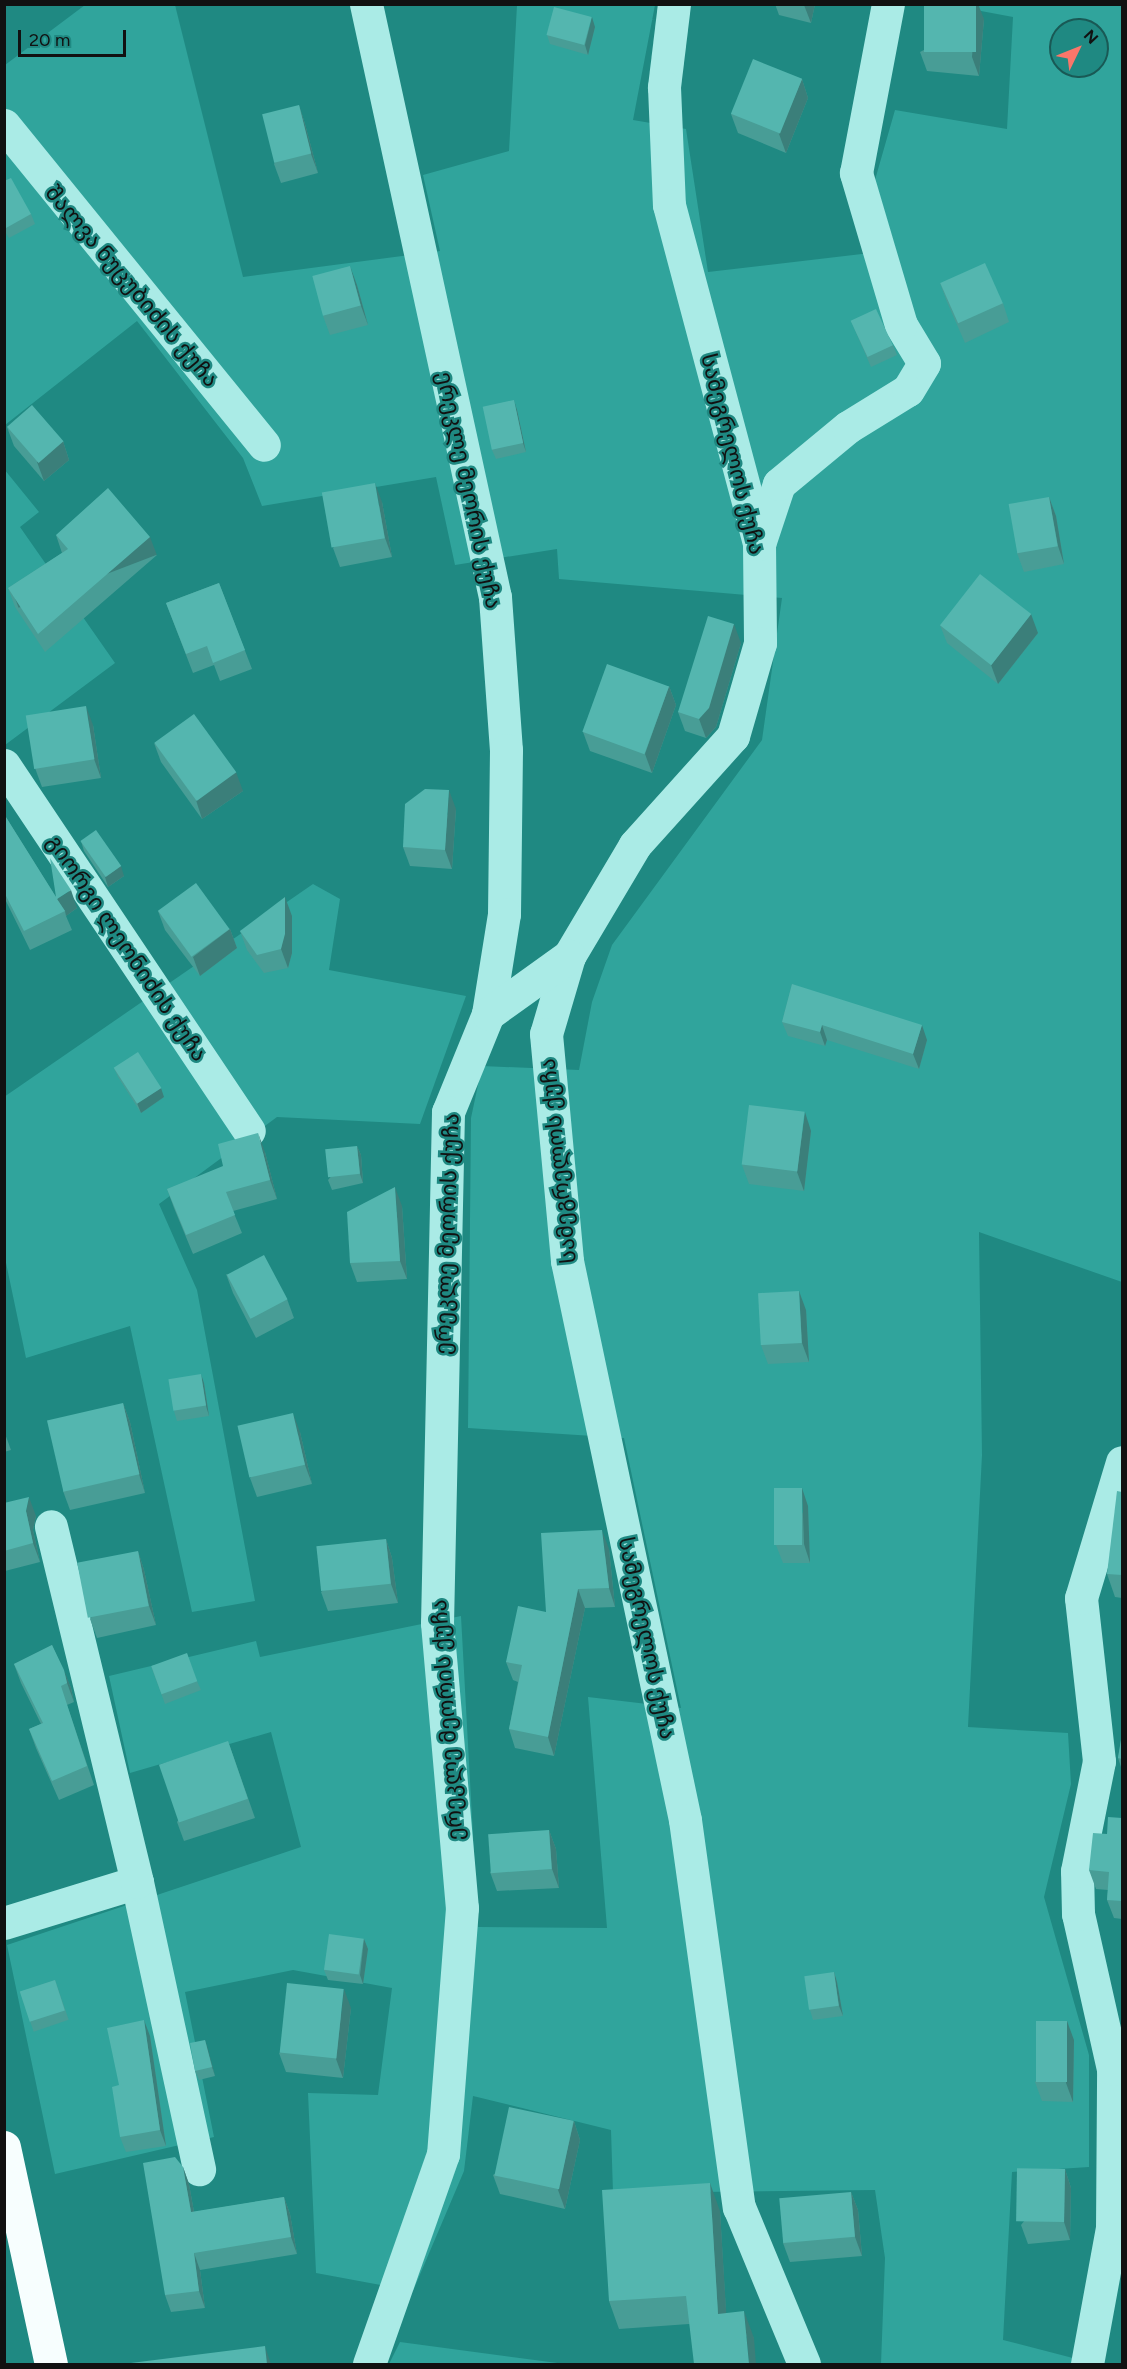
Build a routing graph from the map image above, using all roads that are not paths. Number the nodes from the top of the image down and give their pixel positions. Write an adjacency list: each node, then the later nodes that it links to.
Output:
1 (366, 4): 9 (street, ერეკლე მეორის ქუჩა)
2 (674, 4): 6 (street, სამეგრელოს ქუჩა)
3 (888, 4): 6 (street)
4 (4, 125): 5 (street, შალვა ნუცუბიძის ქუჩა)
5 (264, 445)
6 (759, 544): 8 (street, სამეგრელოს ქუჩა)
7 (4, 765): 10 (street, გიორგი ლეონიძის ქუჩა)
8 (569, 956): 9 (street); 19 (street, სამეგრელოს ქუჩა)
9 (488, 1014): 18 (street, ერეკლე მეორის ქუჩა)
10 (249, 1131)
11 (1122, 1462): 20 (street)
12 (51, 1526): 13 (street)
13 (137, 1882): 14 (street); 16 (street)
14 (4, 1923)
15 (4, 2147): 17 (highway)
16 (199, 2169)
17 (51, 2364)
18 (369, 2364)
19 (804, 2364)
20 (1087, 2364)

